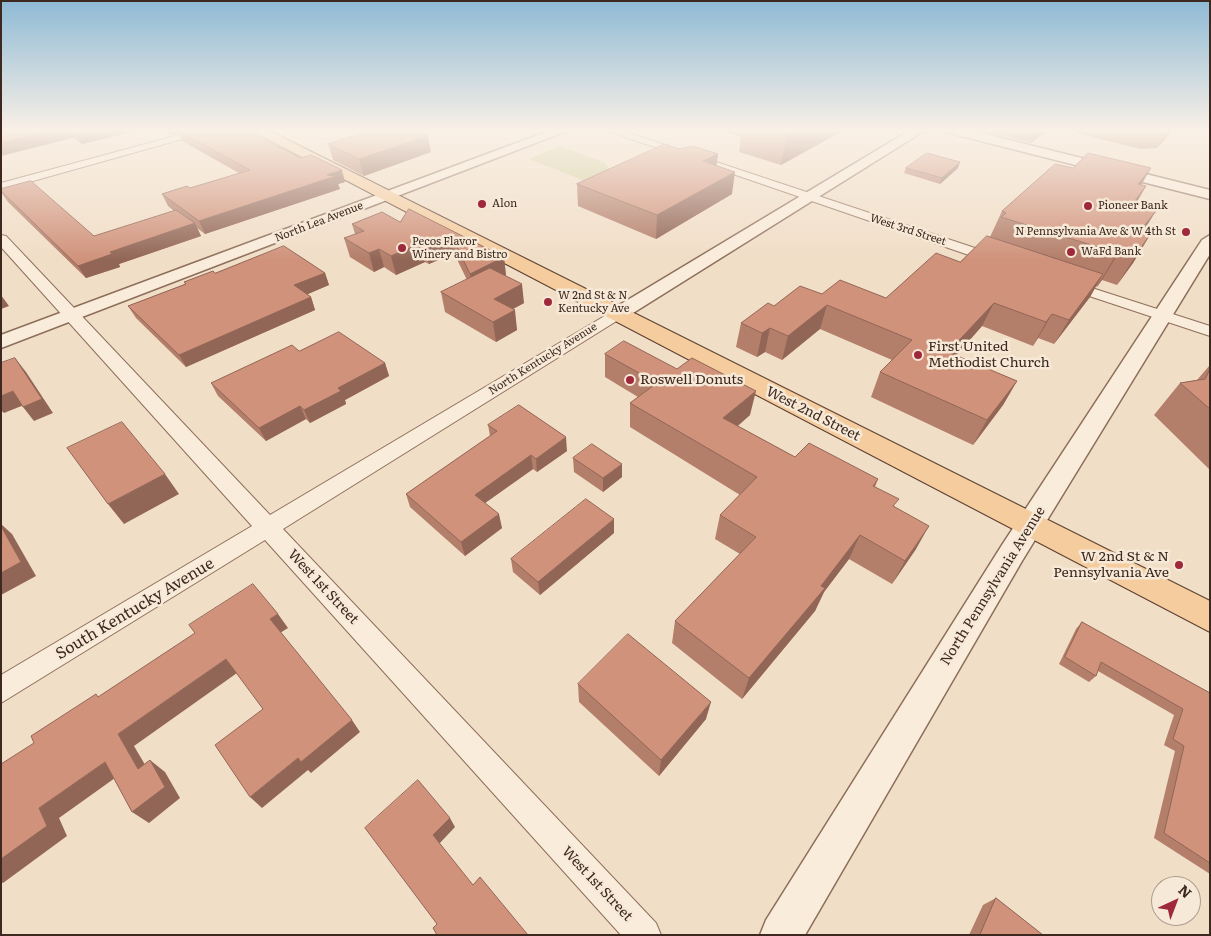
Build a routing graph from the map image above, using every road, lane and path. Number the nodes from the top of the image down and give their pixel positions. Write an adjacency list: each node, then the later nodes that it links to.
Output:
1 (53, 173): 7 (street)
2 (341, 173): 9 (main road, West 2nd Street)
3 (449, 173): 9 (street, North Lea Avenue)
4 (737, 173): 10 (street, West 3rd Street)
5 (849, 173): 10 (street, North Kentucky Avenue)
6 (1122, 173): 8 (street)
7 (1, 187)
8 (1210, 195)
9 (387, 196): 15 (main road, West 2nd Street); 16 (street, North Lea Avenue)
10 (809, 197): 13 (street, West 3rd Street); 15 (street, North Kentucky Avenue)
11 (1, 239): 16 (street, West 1st Street)
12 (1210, 240): 17 (street, North Pennsylvania Avenue)
13 (1008, 264)
14 (1054, 279): 17 (street)
15 (618, 314): 20 (main road, West 2nd Street); 21 (street, North Kentucky Avenue)
16 (72, 315): 19 (street, North Lea Avenue); 21 (street, West 1st Street)
17 (1164, 316): 18 (street); 20 (street, North Pennsylvania Avenue)
18 (1210, 331)
19 (1, 342)
20 (1030, 525): 22 (main road, West 2nd Street); 25 (street, North Pennsylvania Avenue)
21 (268, 528): 23 (street, South Kentucky Avenue); 24 (street, West 1st Street)
22 (1210, 617)
23 (1, 690)
24 (644, 935)
25 (781, 935)

